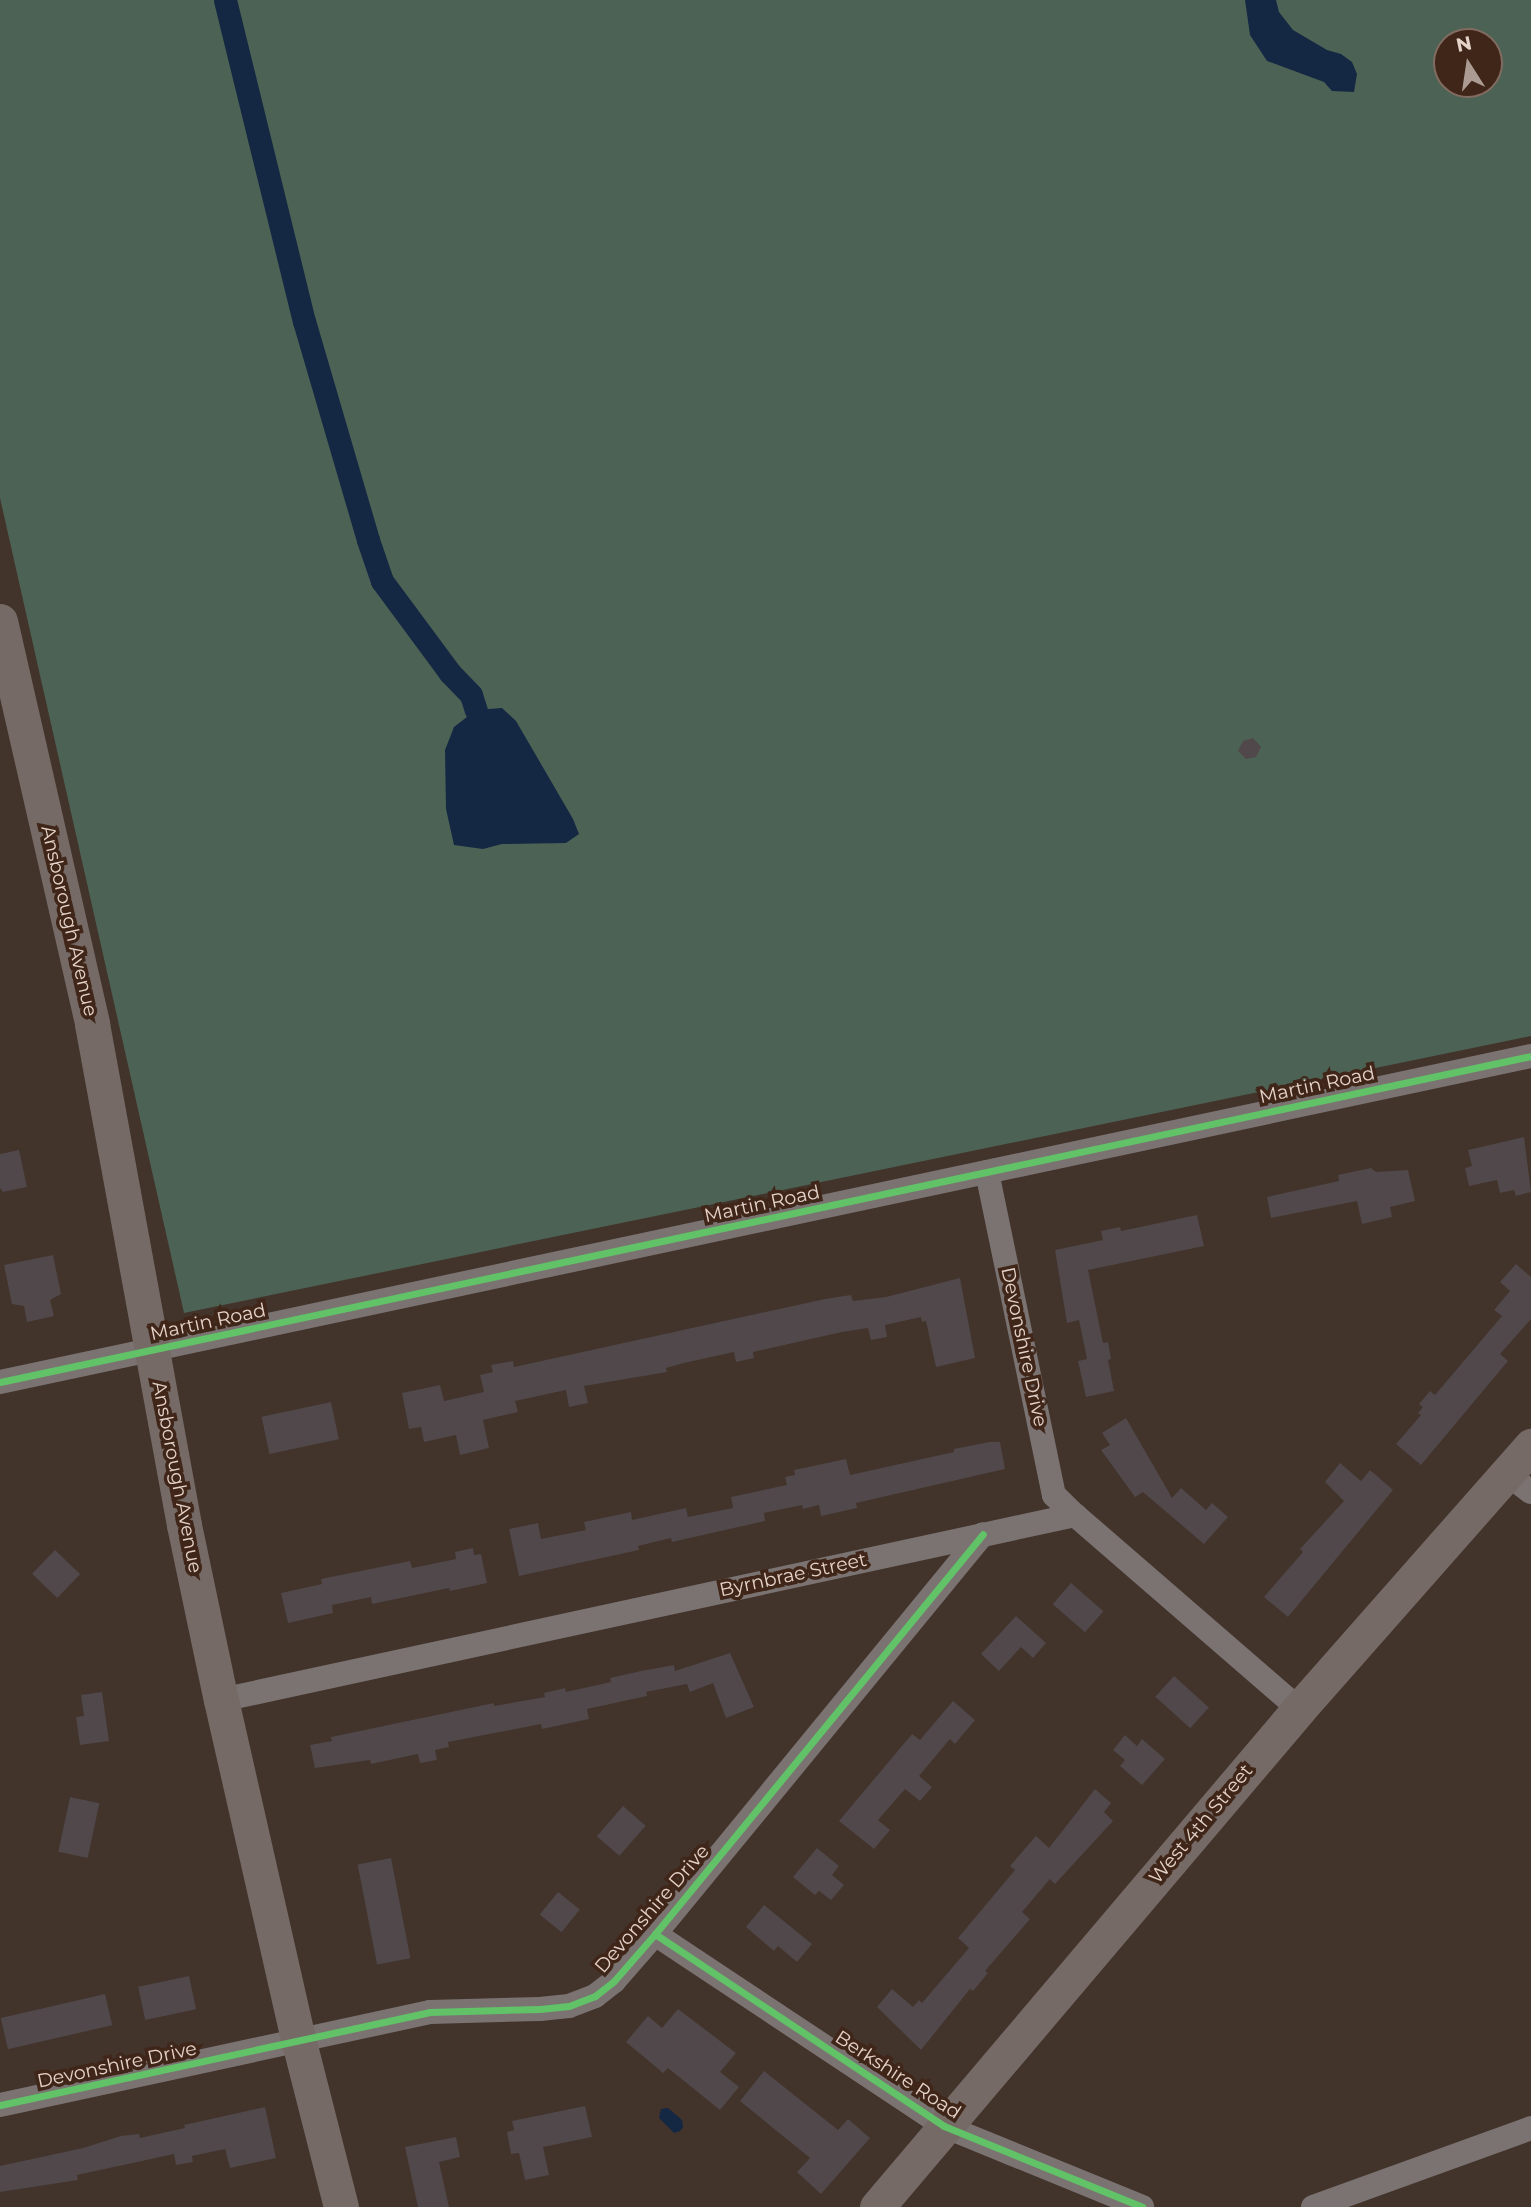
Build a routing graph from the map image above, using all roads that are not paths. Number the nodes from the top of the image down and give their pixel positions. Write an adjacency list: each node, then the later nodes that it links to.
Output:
1 (0, 621): 4 (main road, Ansborough Avenue)
2 (1531, 1056): 3 (street, Martin Road)
3 (987, 1172): 4 (street, Martin Road); 8 (street, Devonshire Drive)
4 (153, 1350): 5 (street, Martin Road); 10 (main road, Ansborough Avenue)
5 (0, 1382)
6 (1531, 1446): 7 (main road, West 4th Street)
7 (1519, 1483): 11 (main road, West 4th Street)
8 (1075, 1515): 9 (street, Byrnbrae Street); 11 (street)
9 (983, 1534): 10 (street, Byrnbrae Street); 12 (street, Devonshire Drive)
10 (221, 1700): 13 (main road, Ansborough Avenue)
11 (1299, 1709): 15 (main road, West 4th Street)
12 (655, 1934): 13 (street, Devonshire Drive); 15 (street, Berkshire Road)
13 (299, 2042): 14 (street, Devonshire Drive); 18 (main road, Ansborough Avenue)
14 (0, 2105)
15 (944, 2126): 17 (main road, West 4th Street); 19 (street, Berkshire Road)
16 (1531, 2128): 20 (street)
17 (879, 2206)
18 (341, 2207)
19 (1142, 2207)
20 (1313, 2207)

